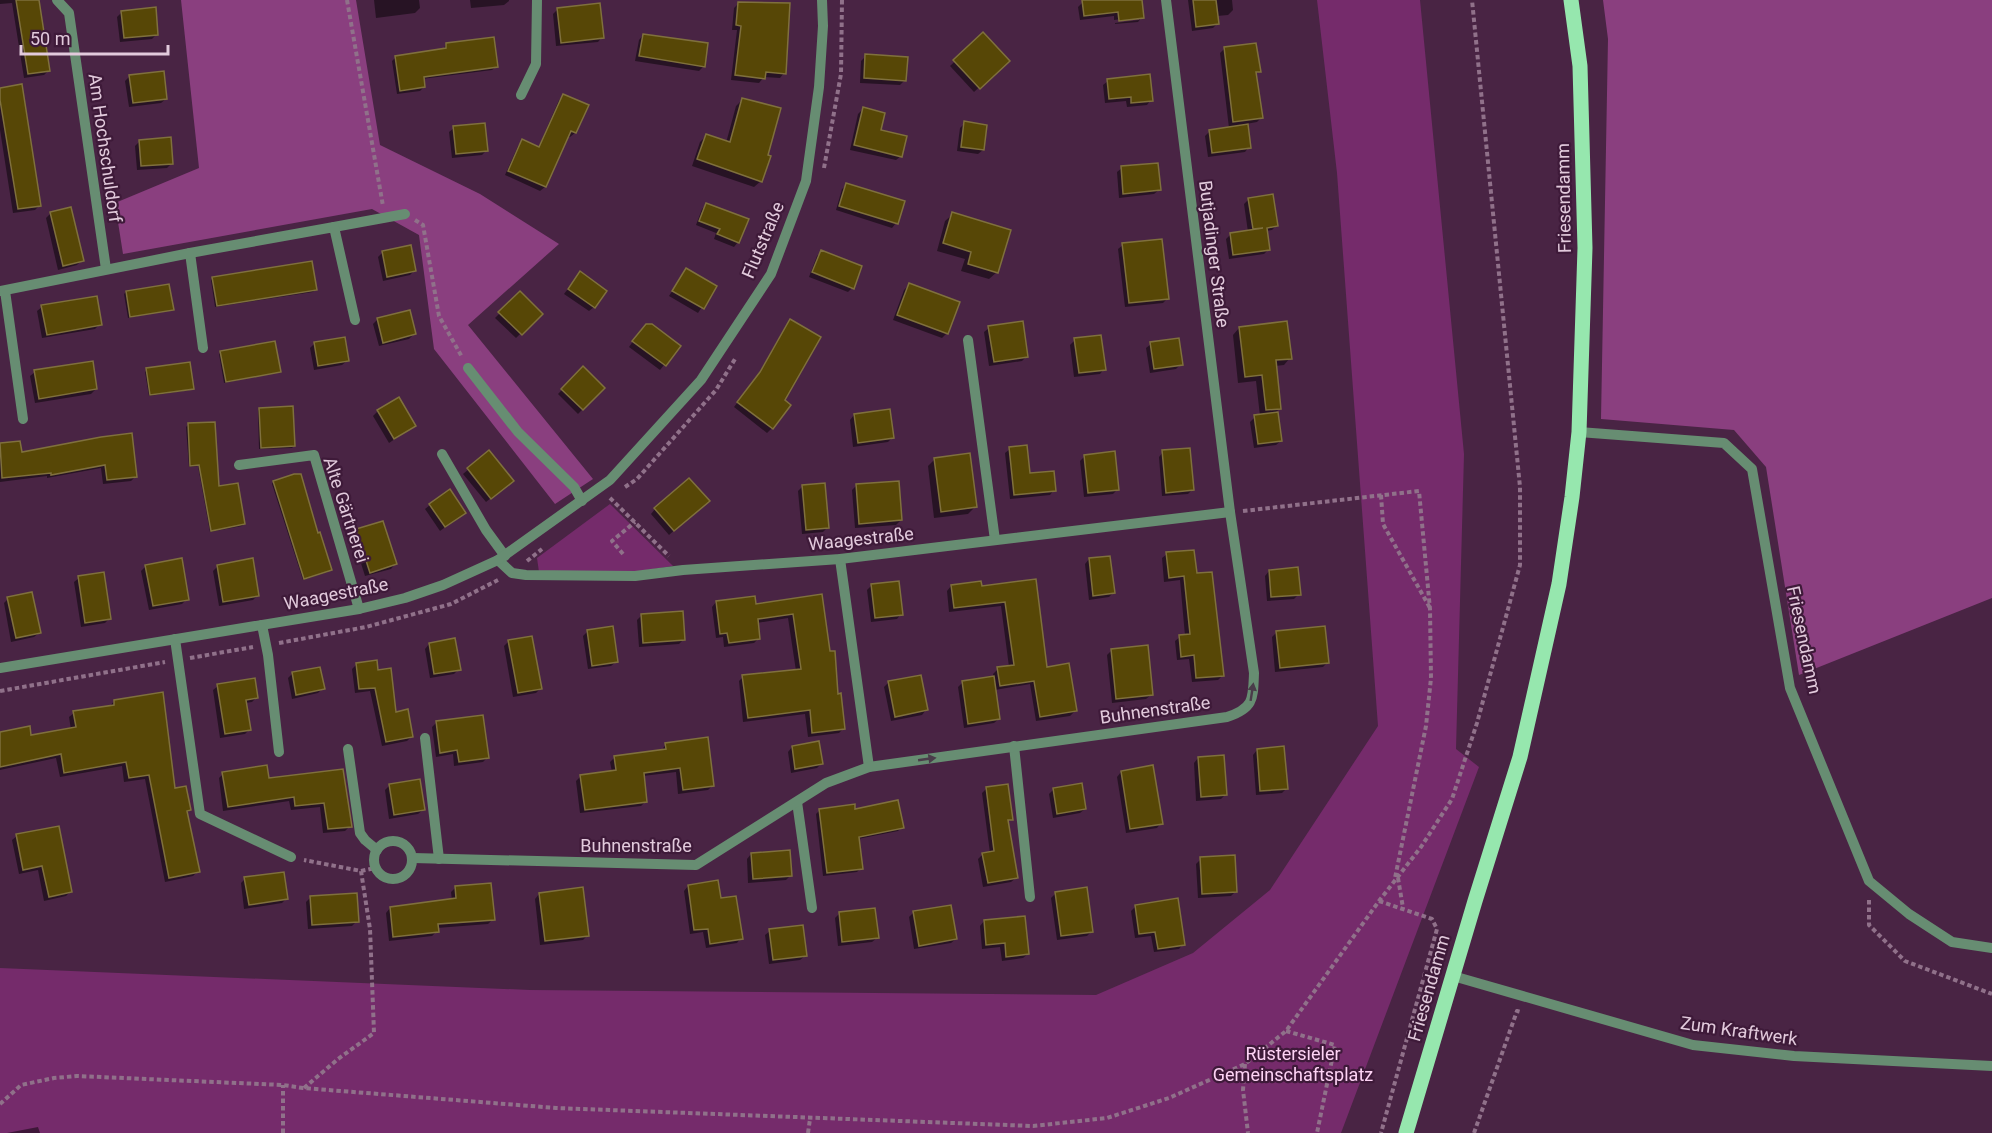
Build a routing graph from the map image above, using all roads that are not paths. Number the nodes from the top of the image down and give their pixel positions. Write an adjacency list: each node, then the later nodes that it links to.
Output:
1 (57, 0): 10 (street, Am Hochschuldorf)
2 (537, 0): 6 (street)
3 (822, 0): 20 (street, Flutstraße)
4 (1166, 0): 22 (street, Butjadinger Straße)
5 (1571, 0): 17 (main road, Friesendamm)
6 (521, 95)
7 (405, 214): 8 (street)
8 (334, 227): 9 (street); 12 (street)
9 (190, 253): 10 (street); 14 (street)
10 (106, 269): 11 (street)
11 (2, 291): 16 (street)
12 (355, 320)
13 (968, 340): 23 (street)
14 (203, 348)
15 (468, 368): 21 (street)
16 (23, 419)
17 (1579, 432): 42 (street, Friesendamm); 43 (main road, Friesendamm)
18 (442, 454): 24 (street)
19 (239, 465): 26 (street, Alte Gärtnerei)
20 (610, 480): 21 (street, Waagestraße)
21 (582, 501): 24 (street, Waagestraße)
22 (1230, 512): 23 (street, Waagestraße); 31 (street, Buhnenstraße, one-way to 22)
23 (995, 540): 25 (street, Waagestraße)
24 (501, 558): 25 (street, Waagestraße); 26 (street, Waagestraße)
25 (840, 559): 34 (street)
26 (359, 609): 27 (street, Waagestraße)
27 (262, 625): 28 (street, Waagestraße); 33 (street)
28 (175, 639): 29 (street, Waagestraße); 37 (street)
29 (0, 668)
30 (426, 738): 39 (street)
31 (1014, 746): 34 (street, Buhnenstraße, one-way to 31); 40 (street)
32 (348, 749): 36 (street)
33 (279, 752)
34 (869, 767): 35 (street, Buhnenstraße)
35 (797, 802): 39 (street, Buhnenstraße); 41 (street)
36 (377, 850): 38 (street); 38 (street)
37 (291, 857)
38 (413, 858): 39 (street, Buhnenstraße)
39 (439, 859)
40 (1030, 897)
41 (813, 908)
42 (1992, 948)
43 (1453, 976): 44 (street, Zum Kraftwerk); 45 (main road, Friesendamm)
44 (1992, 1066)
45 (1406, 1133)

